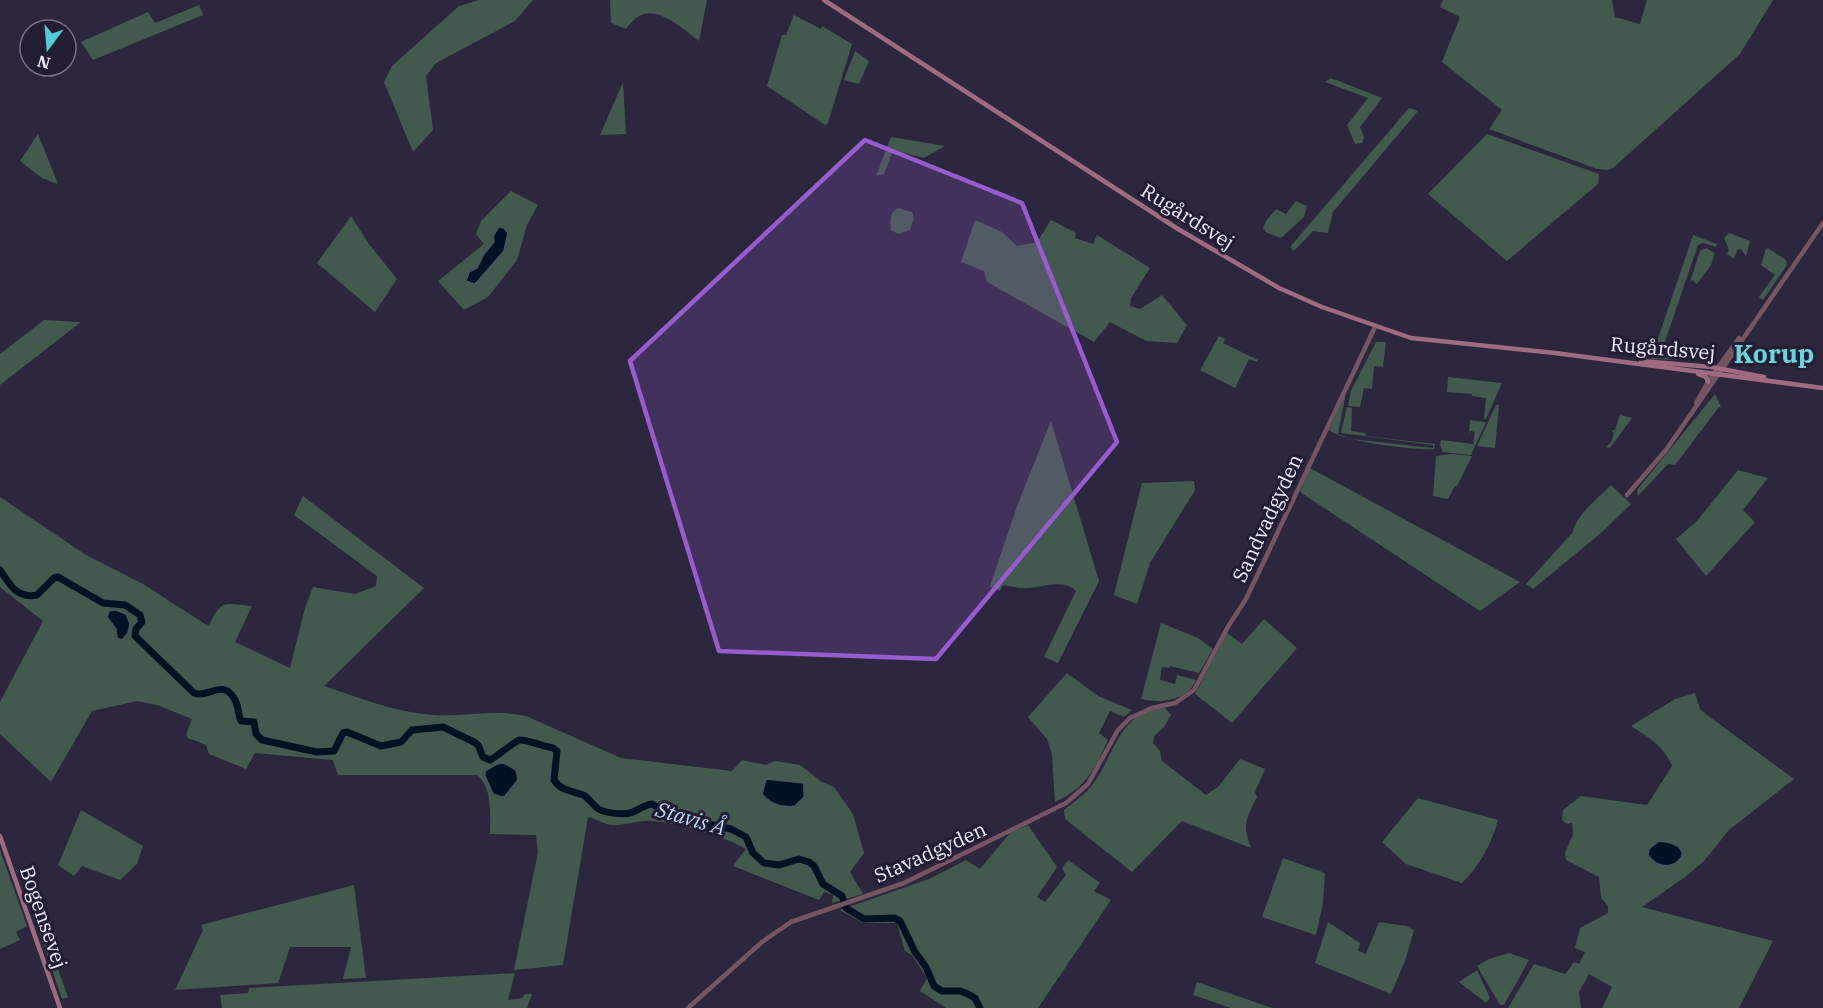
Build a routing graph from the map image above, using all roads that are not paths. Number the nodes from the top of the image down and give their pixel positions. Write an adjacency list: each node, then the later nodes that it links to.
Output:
1 (824, 0): 3 (main road, Rugårdsvej)
2 (1823, 224): 7 (street)
3 (1375, 327): 4 (main road, Rugårdsvej); 13 (street, Sandvadgyden)
4 (1576, 356): 5 (main road, Rugårdsvej); 7 (main road, Rugårdsvej)
5 (1666, 367): 6 (main road, Rugårdsvej); 7 (main road)
6 (1684, 370): 7 (main road, Rugårdsvej); 9 (main road)
7 (1718, 371): 8 (main road, Rugårdsvej); 8 (main road, Rugårdsvej); 9 (street); 11 (street)
8 (1782, 381): 10 (main road, Rugårdsvej)
9 (1708, 382): 11 (street)
10 (1823, 388)
11 (1686, 422): 12 (street)
12 (1627, 495)
13 (1167, 705): 16 (street, Stavadgyden)
14 (0, 836): 15 (main road, Bogensevej)
15 (60, 1008)
16 (688, 1008)

